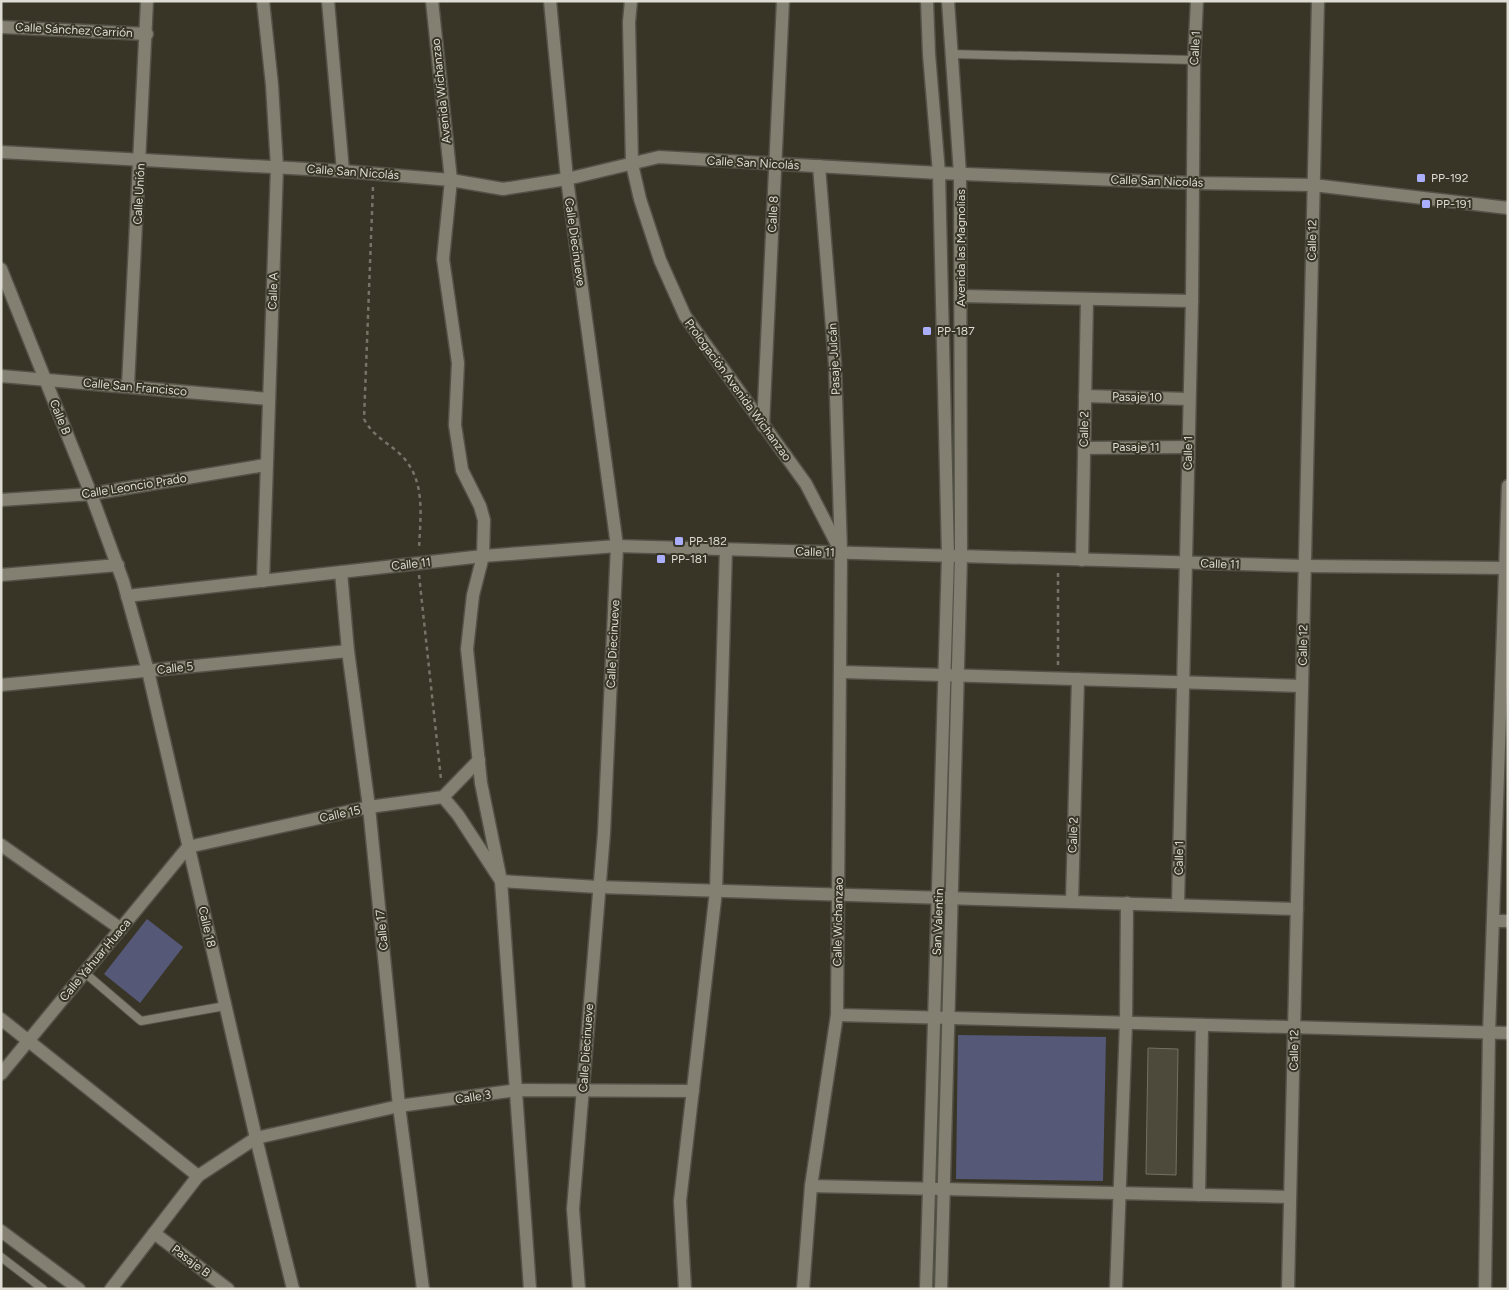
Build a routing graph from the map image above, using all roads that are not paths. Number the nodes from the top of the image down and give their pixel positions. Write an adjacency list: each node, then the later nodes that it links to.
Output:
1 (147, 1): 13 (street, Calle Unión)
2 (263, 1): 21 (street, Calle A)
3 (328, 1): 22 (street)
4 (432, 1): 26 (street, Avenida Wichanzao)
5 (550, 1): 25 (street, Calle Diecinueve)
6 (631, 1): 18 (street, Prologación Avenida Wichanzao)
7 (783, 1): 19 (street, Calle 8)
8 (927, 1): 23 (street, Avenida las Magnolias)
9 (948, 1): 14 (street, Avenida las Magnolias)
10 (1197, 1): 15 (street, Calle 1)
11 (1318, 1): 28 (street, Calle 12)
12 (1, 27): 13 (street, Calle Sánchez Carrión)
13 (147, 34): 17 (street, Calle Unión)
14 (950, 54): 15 (lane); 24 (street, Avenida las Magnolias)
15 (1194, 60): 27 (street, Calle 1)
16 (1, 152): 17 (street, Calle San Nicolás)
17 (141, 160): 21 (street, Calle San Nicolás); 36 (street, Calle Unión)
18 (632, 164): 19 (street, Calle San Nicolás); 25 (street, Calle San Nicolás); 40 (street, Prologación Avenida Wichanzao)
19 (776, 164): 20 (street, Calle San Nicolás); 40 (street, Calle 8)
20 (819, 166): 23 (street, Calle San Nicolás); 49 (street, Pasaje Julcán)
21 (277, 167): 22 (street, Calle San Nicolás); 39 (street, Calle A)
22 (343, 171): 26 (street, Calle San Nicolás)
23 (939, 173): 24 (street, Calle San Nicolás); 51 (street, Avenida las Magnolias)
24 (960, 174): 27 (street, Calle San Nicolás); 31 (street, Avenida las Magnolias)
25 (567, 179): 26 (street, Calle San Nicolás); 47 (street, Calle Diecinueve)
26 (451, 180): 50 (street, Avenida Wichanzao)
27 (1192, 183): 28 (street, Calle San Nicolás); 33 (street, Calle 1)
28 (1313, 185): 29 (street, Calle San Nicolás); 56 (street, Calle 12)
29 (1508, 208)
30 (1, 269): 35 (street, Calle B)
31 (962, 296): 32 (street); 52 (street, Avenida las Magnolias)
32 (1086, 299): 33 (street); 37 (street, Calle 2)
33 (1192, 301): 38 (street, Calle 1)
34 (1, 376): 35 (street, Calle San Francisco)
35 (45, 379): 36 (street, Calle San Francisco); 45 (street, Calle B)
36 (128, 386): 39 (street, Calle San Francisco)
37 (1085, 396): 38 (street, Pasaje 10); 42 (street, Calle 2)
38 (1189, 398): 41 (street, Calle 1)
39 (269, 399): 43 (street, Calle A)
40 (764, 426): 49 (street, Prologación Avenida Wichanzao)
41 (1188, 447): 42 (street, Pasaje 11); 54 (street, Calle 1)
42 (1084, 448): 53 (street, Calle 2)
43 (265, 465): 45 (street, Calle Leoncio Prado); 60 (street, Calle A)
44 (1508, 486): 57 (street)
45 (91, 494): 46 (street, Calle Leoncio Prado); 55 (street, Calle B)
46 (1, 500)
47 (617, 546): 48 (street, Calle 11); 50 (street, Calle 11); 77 (street, Calle Diecinueve)
48 (726, 549): 49 (street, Calle 11); 78 (street)
49 (841, 552): 51 (street, Calle 11); 64 (street, Calle Wichanzao)
50 (483, 556): 58 (street, Calle 11); 70 (street, Avenida Wichanzao)
51 (948, 556): 52 (street, Calle 11); 65 (street, San Valentin)
52 (961, 556): 53 (street, Calle 11); 65 (street, San Valentin)
53 (1082, 560): 54 (street, Calle 11)
54 (1186, 563): 56 (street, Calle 11); 67 (street, Calle 1)
55 (118, 565): 59 (street); 61 (street, Calle 18)
56 (1305, 566): 57 (street, Calle 11); 69 (street, Calle 12)
57 (1507, 568): 72 (street)
58 (341, 572): 60 (street, Calle 11); 62 (street, Calle 17)
59 (1, 575)
60 (263, 581): 61 (street, Calle 11)
61 (127, 596): 63 (street, Calle 18)
62 (348, 651): 63 (street, Calle 5); 73 (street, Calle 17)
63 (148, 671): 68 (street, Calle 5); 75 (street, Calle 18)
64 (842, 672): 65 (street); 79 (street, Calle Wichanzao)
65 (952, 675): 66 (street); 80 (street, San Valentin); 81 (street, San Valentin)
66 (1078, 679): 67 (street); 82 (street, Calle 2)
67 (1183, 682): 69 (street); 84 (street, Calle 1)
68 (1, 685)
69 (1302, 686): 85 (street, Calle 12)
70 (479, 760): 71 (street); 76 (street, Avenida Wichanzao)
71 (442, 797): 73 (street, Calle 15); 76 (street)
72 (1503, 805): 86 (street)
73 (369, 807): 75 (street, Calle 15); 105 (street, Calle 17)
74 (1, 845): 88 (street)
75 (188, 847): 88 (street, Calle Yahuar Huaca); 90 (street, Calle 18)
76 (501, 882): 77 (street); 102 (street, Avenida Wichanzao)
77 (598, 888): 78 (street); 103 (street, Calle Diecinueve)
78 (716, 891): 79 (street); 104 (street)
79 (838, 896): 80 (street); 91 (street, Calle Wichanzao)
80 (939, 898): 81 (street); 92 (street, San Valentin)
81 (952, 899): 82 (street); 93 (street, San Valentin)
82 (1072, 902): 83 (street)
83 (1127, 903): 84 (street); 95 (street)
84 (1178, 904): 85 (street)
85 (1297, 910): 97 (street, Calle 12)
86 (1494, 920): 87 (street); 98 (street)
87 (1508, 921)
88 (121, 929): 89 (street, Calle Yahuar Huaca)
89 (85, 972): 90 (lane); 100 (street, Calle Yahuar Huaca)
90 (225, 1006): 106 (street, Calle 18)
91 (837, 1016): 92 (street); 108 (street, Calle Wichanzao)
92 (935, 1017): 93 (street); 109 (street, San Valentin)
93 (949, 1018): 95 (street); 110 (street, San Valentin)
94 (1, 1019): 100 (street)
95 (1126, 1023): 96 (street); 111 (street)
96 (1202, 1025): 97 (street); 112 (street)
97 (1294, 1028): 98 (street); 113 (street, Calle 12)
98 (1489, 1033): 99 (street); 131 (street)
99 (1508, 1033)
100 (29, 1040): 101 (street, Calle Yahuar Huaca); 107 (street)
101 (1, 1074)
102 (517, 1090): 103 (street, Calle 3); 105 (street, Calle 3); 123 (street, Avenida Wichanzao)
103 (583, 1092): 104 (street, Calle 3); 124 (street, Calle Diecinueve)
104 (693, 1092): 125 (street)
105 (399, 1106): 106 (street, Calle 3); 122 (street, Calle 17)
106 (256, 1138): 107 (street); 121 (street, Calle 18)
107 (198, 1176): 115 (street)
108 (811, 1186): 109 (street); 126 (street, Calle Wichanzao)
109 (930, 1188): 110 (street); 127 (street, San Valentin)
110 (944, 1188): 111 (street); 128 (street, San Valentin)
111 (1120, 1193): 112 (street); 129 (street)
112 (1198, 1195): 113 (street)
113 (1290, 1198): 130 (street, Calle 12)
114 (1, 1231): 118 (street)
115 (154, 1233): 119 (street); 120 (street, Pasaje B)
116 (1, 1257): 117 (lane)
117 (43, 1289)
118 (78, 1289)
119 (111, 1289)
120 (228, 1289)
121 (294, 1289)
122 (423, 1289)
123 (530, 1289)
124 (579, 1289)
125 (685, 1289)
126 (803, 1289)
127 (926, 1289)
128 (941, 1289)
129 (1116, 1289)
130 (1288, 1289)
131 (1484, 1289)

